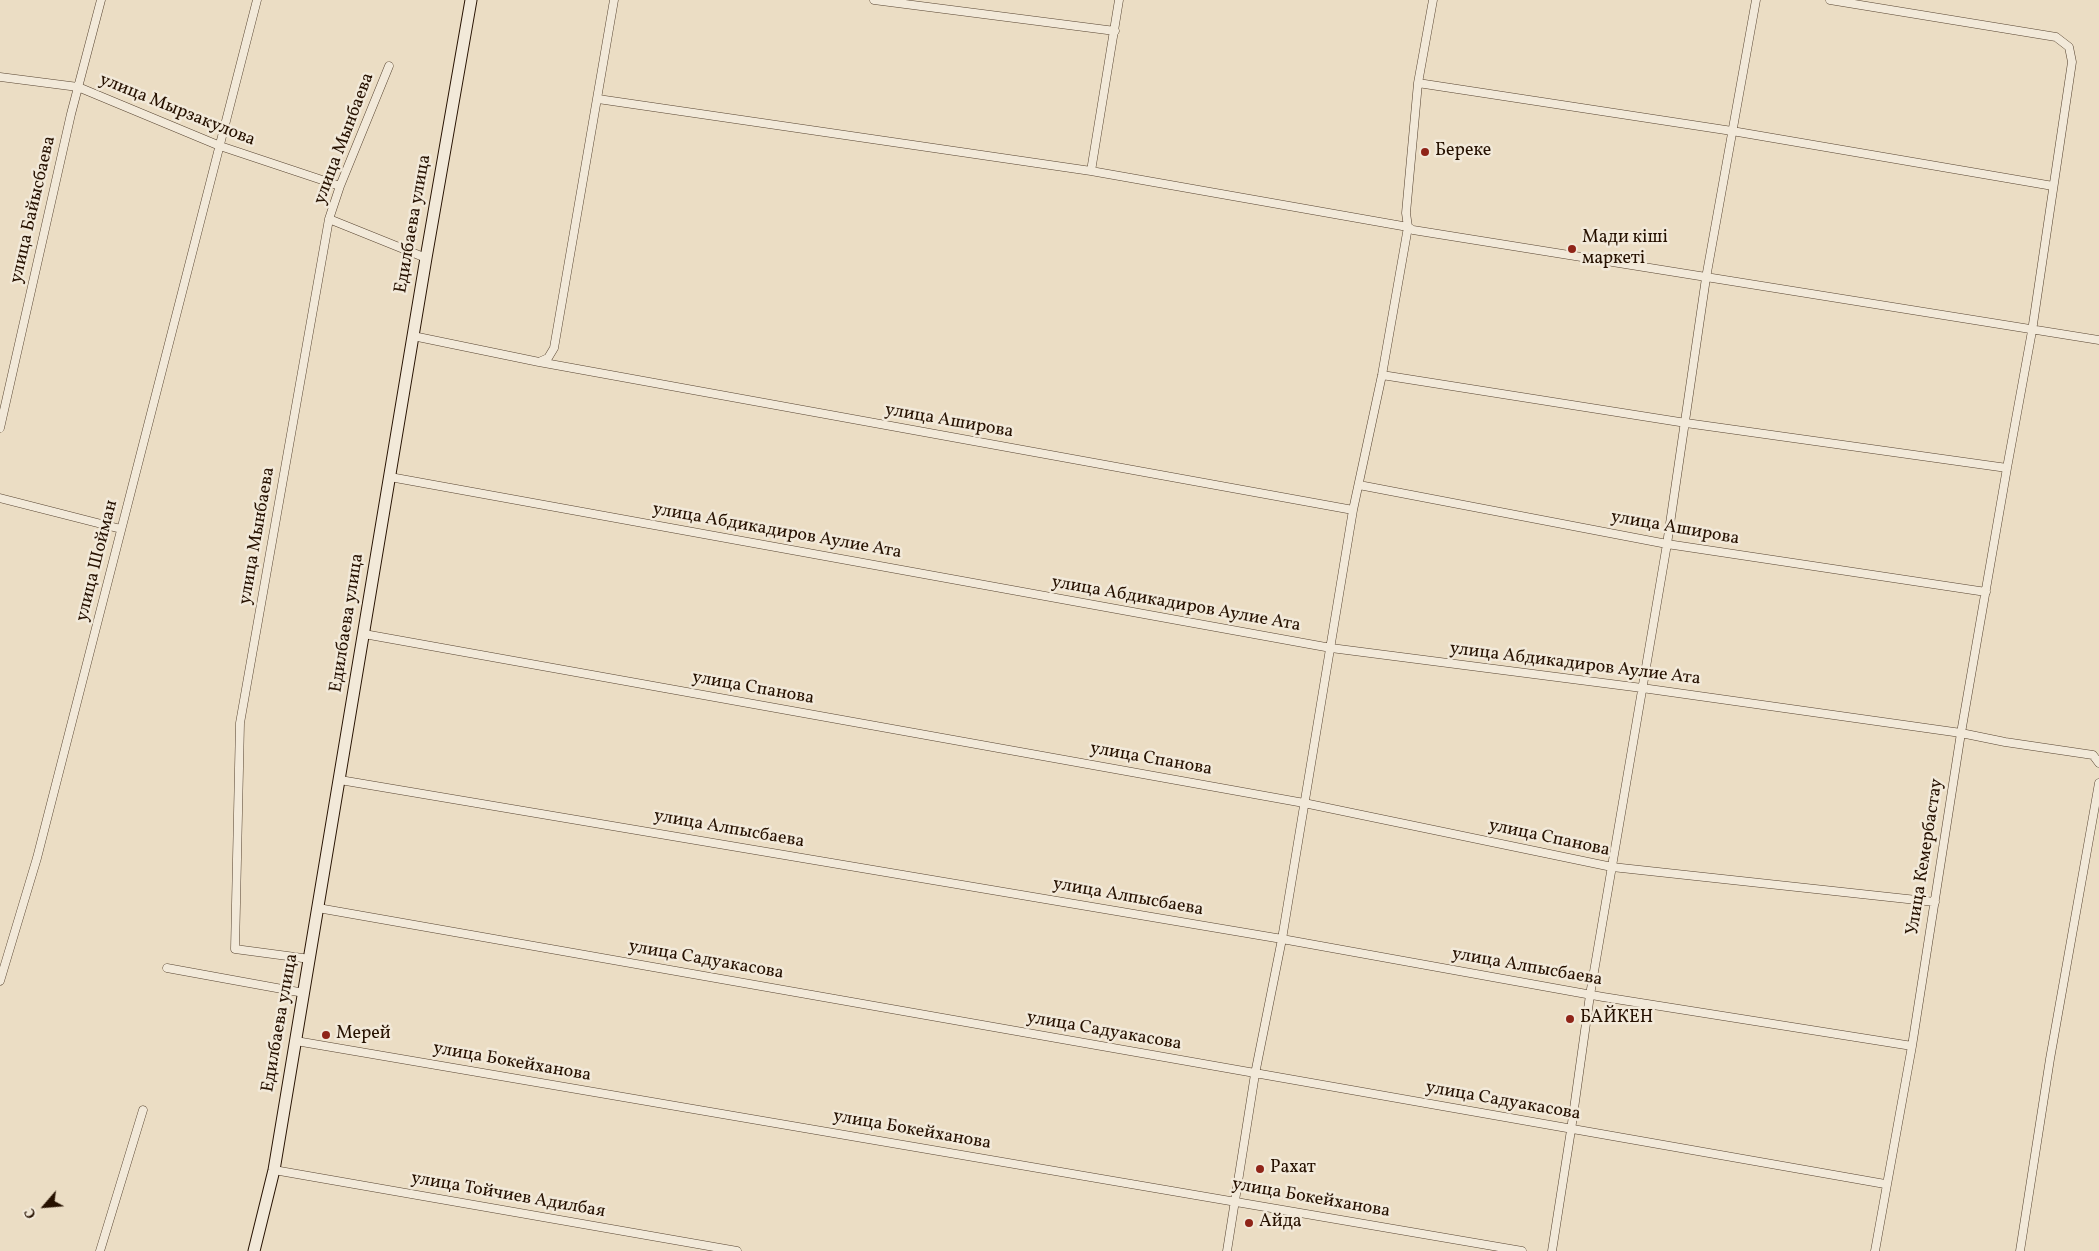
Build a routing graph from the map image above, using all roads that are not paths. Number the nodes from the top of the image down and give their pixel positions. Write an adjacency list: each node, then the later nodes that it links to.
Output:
1 (101, 0): 14 (street, улица Байысбаева)
2 (257, 0): 17 (street, улица Шойман)
3 (471, 0): 23 (street, Едилбаева улица)
4 (614, 0): 15 (street)
5 (874, 0): 10 (street)
6 (1119, 0): 10 (street)
7 (1433, 0): 13 (street)
8 (1756, 0): 16 (street)
9 (1830, 0): 20 (street, Улица Кемербастау)
10 (1115, 31): 18 (street)
11 (389, 66): 19 (street, улица Мынбаева)
12 (0, 77): 14 (street, улица Мырзакулова)
13 (1418, 83): 16 (street); 22 (street)
14 (78, 87): 17 (street, улица Мырзакулова); 31 (street, улица Байысбаева)
15 (598, 99): 18 (street); 28 (street)
16 (1732, 131): 20 (street); 24 (street)
17 (219, 146): 19 (street, улица Мырзакулова); 37 (street, улица Шойман)
18 (1091, 171): 22 (street)
19 (340, 186): 21 (street, улица Мынбаева)
20 (2053, 186): 25 (street, Улица Кемербастау)
21 (329, 219): 23 (street); 52 (street, улица Мынбаева)
22 (1408, 227): 24 (street); 29 (street)
23 (426, 258): 26 (street, Едилбаева улица)
24 (1706, 278): 25 (street); 30 (street)
25 (2032, 331): 27 (street); 32 (street, Улица Кемербастау)
26 (413, 336): 28 (street, улица Аширова); 33 (street, Едилбаева улица)
27 (2099, 340)
28 (539, 362): 36 (street, улица Аширова)
29 (1382, 375): 30 (street); 34 (street)
30 (1686, 423): 32 (street); 38 (street)
31 (0, 428)
32 (2007, 468): 39 (street, Улица Кемербастау)
33 (390, 477): 40 (street, Едилбаева улица); 41 (street, улица Абдикадиров Аулие Ата)
34 (1359, 485): 36 (street); 38 (street, улица Аширова)
35 (0, 498): 37 (street)
36 (1354, 510): 41 (street)
37 (122, 529): 54 (street, улица Шойман)
38 (1667, 544): 39 (street, улица Аширова); 42 (street)
39 (1986, 592): 43 (street, Улица Кемербастау)
40 (364, 634): 45 (street, Едилбаева улица); 47 (street, улица Спанова)
41 (1331, 648): 42 (street, улица Абдикадиров Аулие Ата); 47 (street)
42 (1642, 688): 43 (street, улица Абдикадиров Аулие Ата); 48 (street)
43 (1961, 733): 44 (street, улица Абдикадиров Аулие Ата); 49 (street, Улица Кемербастау)
44 (2099, 763)
45 (340, 780): 50 (street, Едилбаева улица); 51 (street, улица Алпысбаева)
46 (2099, 783): 72 (street)
47 (1304, 803): 48 (street, улица Спанова); 51 (street)
48 (1612, 867): 49 (street, улица Спанова); 56 (street)
49 (1935, 902): 58 (street, Улица Кемербастау)
50 (318, 908): 52 (street, Едилбаева улица); 59 (street, улица Садуакасова)
51 (1282, 939): 56 (street, улица Алпысбаева); 59 (street)
52 (310, 959): 55 (street, Едилбаева улица)
53 (167, 968): 55 (street)
54 (0, 981)
55 (304, 993): 57 (street, Едилбаева улица)
56 (1590, 995): 58 (street, улица Алпысбаева); 61 (street)
57 (296, 1041): 62 (street, Едилбаева улица); 64 (street, улица Бокейханова)
58 (1912, 1046): 63 (street, Улица Кемербастау)
59 (1255, 1074): 61 (street, улица Садуакасова); 64 (street)
60 (143, 1110): 65 (street)
61 (1572, 1130): 63 (street, улица Садуакасова); 70 (street)
62 (274, 1170): 66 (street, Едилбаева улица); 67 (street, улица Тойчиев Адилбая)
63 (1886, 1184): 71 (street, Улица Кемербастау)
64 (1235, 1201): 68 (street); 69 (street, улица Бокейханова)
65 (100, 1251)
66 (254, 1251)
67 (737, 1251)
68 (1227, 1251)
69 (1522, 1251)
70 (1552, 1251)
71 (1875, 1251)
72 (2020, 1251)

